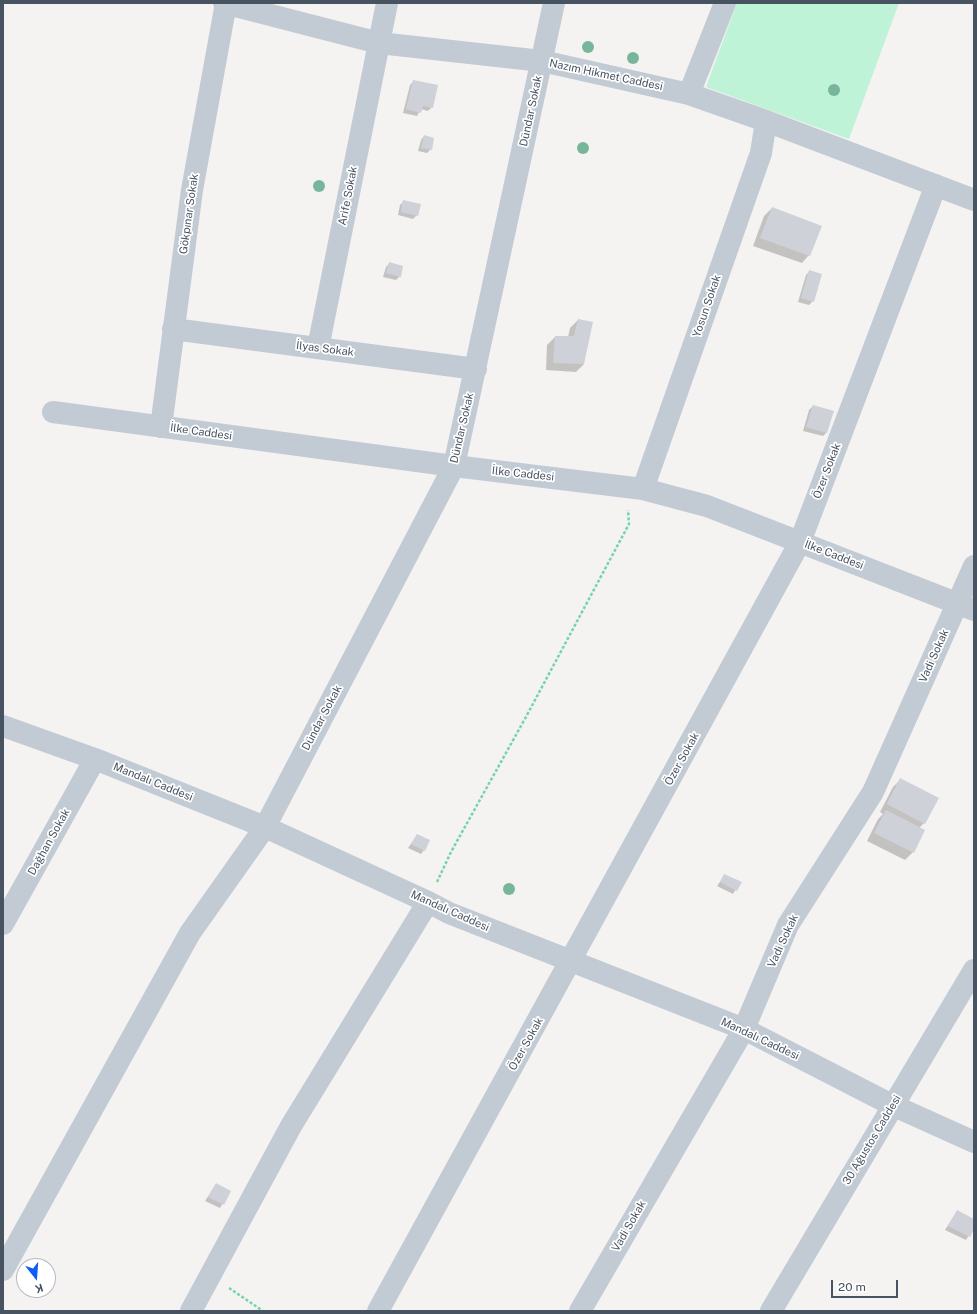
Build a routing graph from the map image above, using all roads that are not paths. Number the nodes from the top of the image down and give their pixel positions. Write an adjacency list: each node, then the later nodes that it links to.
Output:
1 (225, 3): 5 (street, Nazım Hikmet Caddesi); 11 (street, Gökpınar Sokak)
2 (387, 3): 5 (street, Arife Sokak)
3 (554, 3): 6 (street, Dündar Sokak)
4 (725, 3): 7 (street)
5 (379, 43): 6 (street, Nazım Hikmet Caddesi); 12 (street, Arife Sokak)
6 (542, 61): 7 (street, Nazım Hikmet Caddesi); 13 (street, Dündar Sokak)
7 (689, 94): 8 (street, Nazım Hikmet Caddesi)
8 (766, 121): 9 (street, Nazım Hikmet Caddesi); 17 (street, Yosun Sokak)
9 (936, 186): 10 (street, Nazım Hikmet Caddesi); 18 (street, Özer Sokak)
10 (974, 200)
11 (173, 330): 12 (street, İlyas Sokak); 15 (street, Gökpınar Sokak)
12 (318, 348): 13 (street, İlyas Sokak)
13 (476, 369): 16 (street, Dündar Sokak)
14 (53, 412): 15 (street, İlke Caddesi)
15 (160, 427): 16 (street, İlke Caddesi)
16 (454, 466): 17 (street, İlke Caddesi); 23 (street, Dündar Sokak)
17 (634, 488): 18 (street, İlke Caddesi)
18 (800, 542): 20 (street, İlke Caddesi); 26 (street, Özer Sokak)
19 (974, 566): 20 (street, Vadi Sokak)
20 (965, 607): 28 (street, Vadi Sokak)
21 (3, 726): 22 (street, Mandalı Caddesi)
22 (95, 759): 23 (street, Mandalı Caddesi); 25 (street, Dağhan Sokak)
23 (266, 828): 24 (street, Mandalı Caddesi); 31 (street, Dündar Sokak)
24 (428, 902): 26 (street, Mandalı Caddesi); 32 (street)
25 (3, 924)
26 (572, 961): 28 (street, Mandalı Caddesi); 33 (street, Özer Sokak)
27 (974, 970): 29 (street, 30 Ağustos Caddesi)
28 (744, 1029): 29 (street, Mandalı Caddesi); 34 (street, Vadi Sokak)
29 (892, 1105): 30 (street, Mandalı Caddesi); 35 (street, 30 Ağustos Caddesi)
30 (974, 1142)
31 (3, 1270)
32 (191, 1311)
33 (378, 1311)
34 (580, 1311)
35 (771, 1311)

